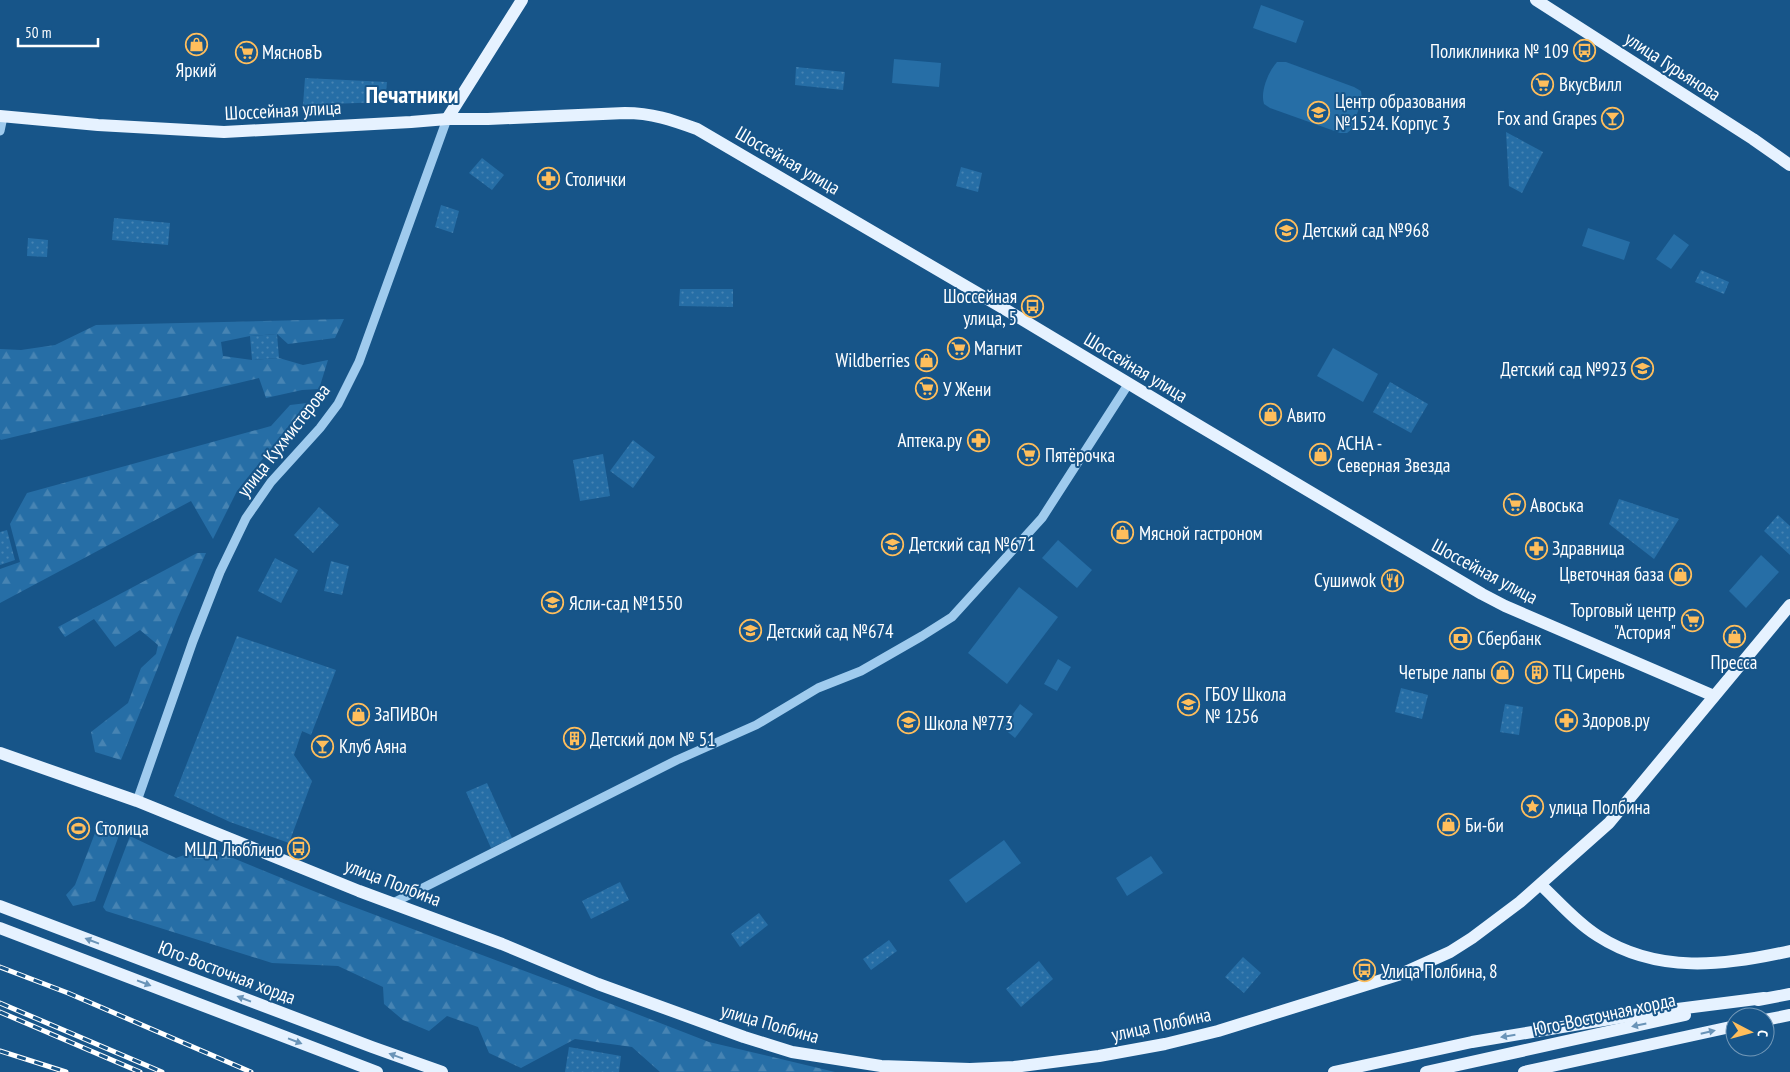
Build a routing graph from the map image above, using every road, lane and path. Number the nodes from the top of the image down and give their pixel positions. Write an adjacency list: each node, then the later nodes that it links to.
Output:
1 (522, 0): 4 (main road, улица Кухмистерова)
2 (1536, 0): 6 (main road, улица Гурьянова)
3 (1, 116): 4 (main road, Шоссейная улица); 5 (street)
4 (447, 119): 7 (main road, Шоссейная улица); 11 (street, улица Кухмистерова)
5 (0, 131)
6 (1790, 164)
7 (1129, 383): 9 (main road, Шоссейная улица); 13 (street)
8 (1790, 605): 9 (main road)
9 (1714, 696): 12 (main road)
10 (0, 753): 11 (main road, улица Полбина)
11 (137, 801): 13 (main road, улица Полбина)
12 (1541, 885): 13 (main road, улица Полбина); 16 (main road)
13 (393, 903)
14 (0, 906): 24 (main road, Юго-Восточная хорда, one-way to 14)
15 (0, 928): 23 (main road, one-way to 23)
16 (1790, 951)
17 (1790, 994): 18 (main road, Юго-Восточная хорда)
18 (1764, 998): 25 (main road, one-way to 25); 26 (main road, Юго-Восточная хорда, one-way to 26)
19 (1790, 1015): 20 (main road)
20 (1775, 1018)
21 (1725, 1028): 22 (main road, one-way to 21)
22 (1631, 1050): 27 (main road); 28 (main road)
23 (377, 1072)
24 (442, 1072)
25 (1334, 1072)
26 (1426, 1072)
27 (1524, 1072)
28 (1561, 1072)

